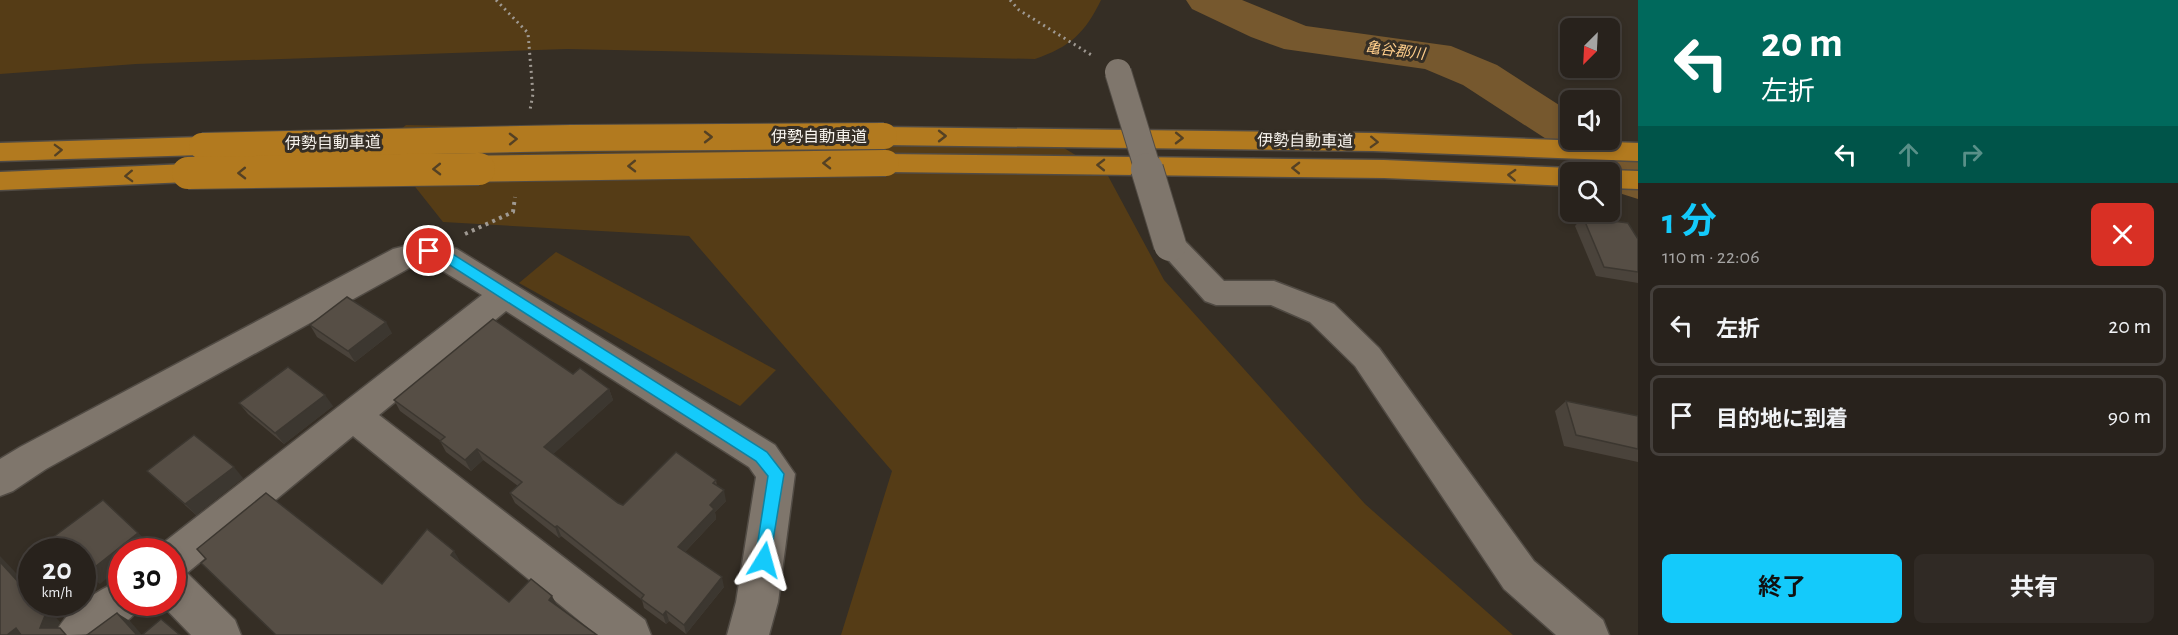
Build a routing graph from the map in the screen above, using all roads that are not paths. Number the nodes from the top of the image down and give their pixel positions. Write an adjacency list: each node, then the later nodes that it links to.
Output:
1 (1118, 72): 19 (street, bridge)
2 (885, 150): 3 (highway, 伊勢自動車道, one-way to 2, bridge); 4 (highway, 伊勢自動車道, one-way to 4); 5 (highway, 伊勢自動車道, one-way to 2); 8 (highway, 伊勢自動車道, one-way to 8, bridge)
3 (0, 152)
4 (1638, 152)
5 (1560, 177)
6 (1620, 179): 7 (highway)
7 (1638, 180)
8 (0, 181)
9 (504, 296): 10 (street); 11 (street); 18 (street)
10 (354, 416): 12 (street); 17 (street)
11 (0, 479)
12 (186, 549)
13 (186, 600): 16 (street)
14 (108, 611): 15 (street)
15 (76, 635)
16 (220, 635)
17 (630, 635)
18 (748, 635)
19 (1588, 635)

